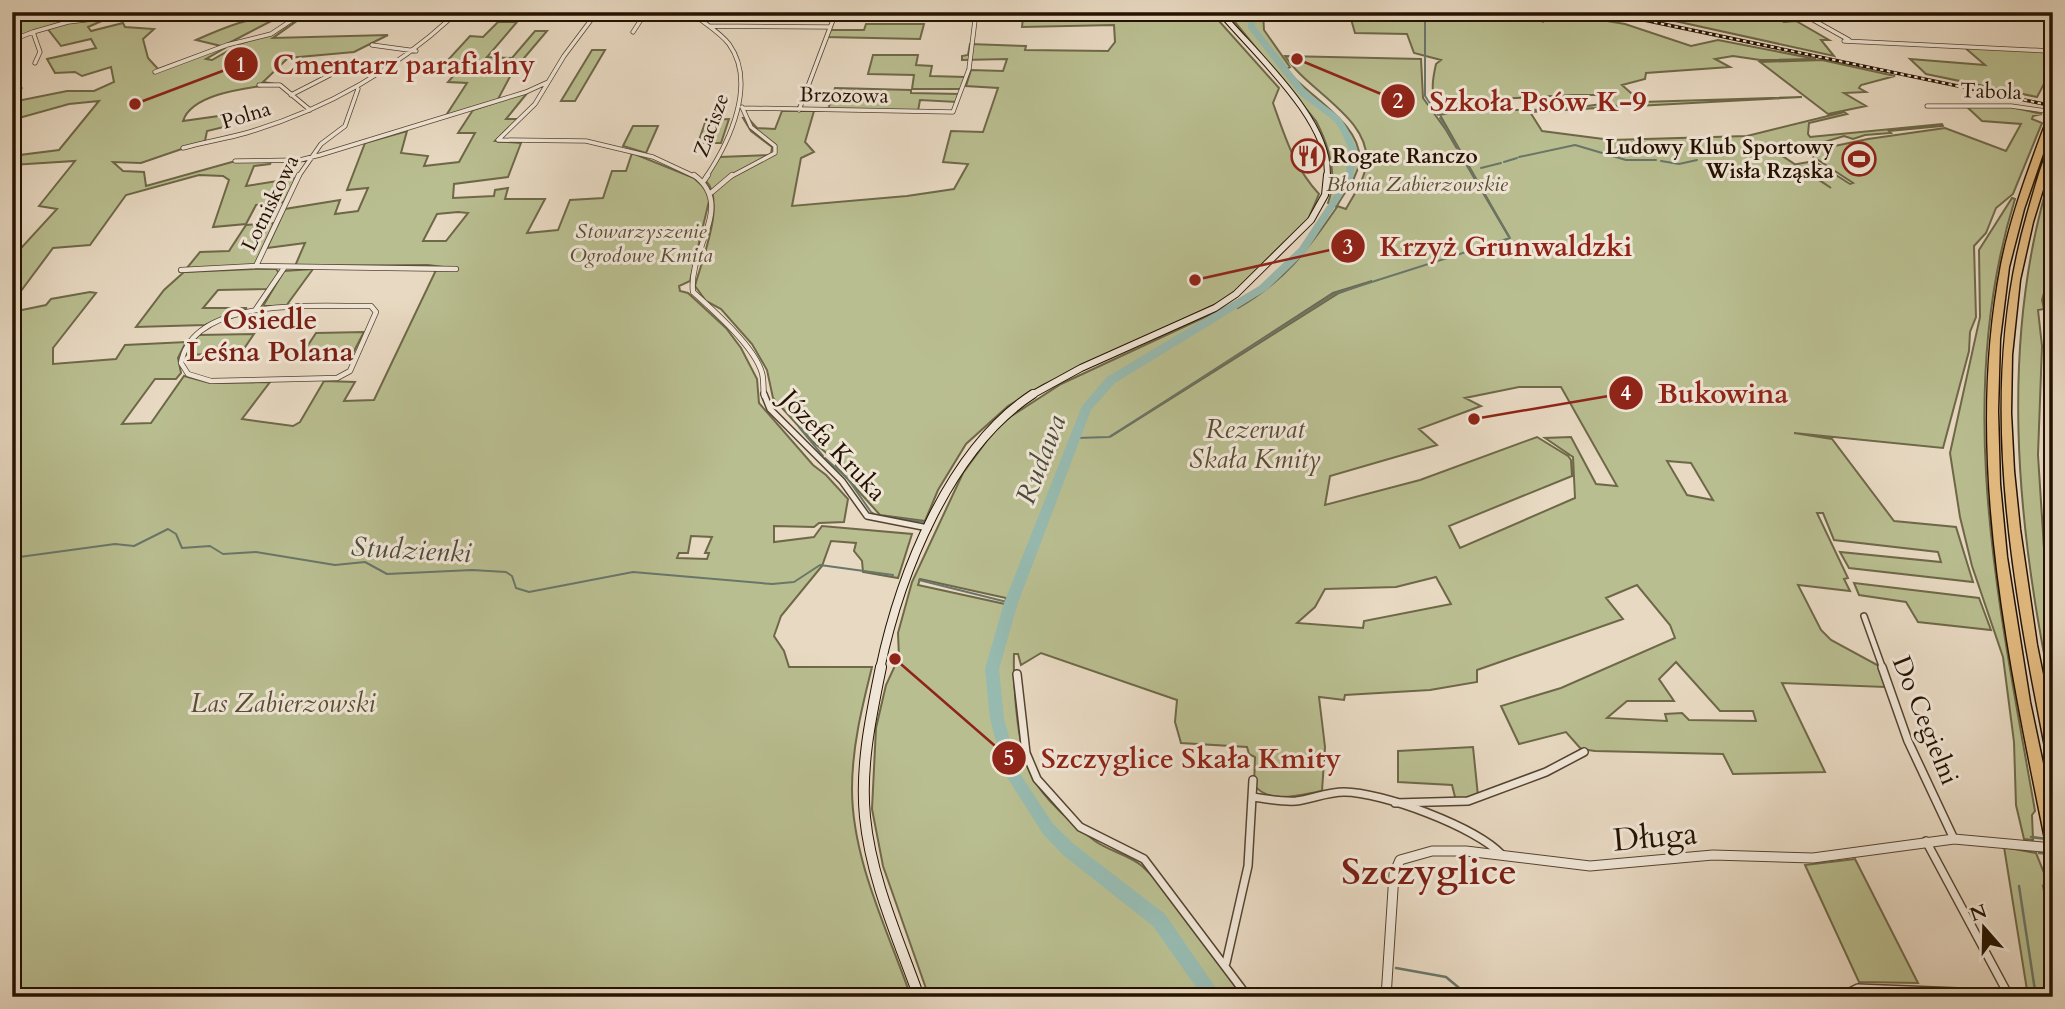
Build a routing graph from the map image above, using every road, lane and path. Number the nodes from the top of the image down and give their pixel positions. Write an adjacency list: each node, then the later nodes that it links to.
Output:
1 (151, 12): 14 (street)
2 (304, 12): 22 (street)
3 (452, 12): 20 (street, Polna)
4 (597, 12): 24 (street)
5 (646, 12): 15 (street)
6 (691, 12): 12 (street, Zacisze)
7 (836, 12): 13 (street)
8 (976, 12): 34 (street, Brzozowa)
9 (1220, 12): 48 (main road)
10 (1799, 12): 18 (street)
11 (2053, 22): 18 (street)
12 (709, 26): 13 (street); 30 (street, Zacisze)
13 (829, 27): 34 (street)
14 (33, 32): 16 (street); 21 (street)
15 (633, 32)
16 (12, 40)
17 (1844, 41): 18 (street)
18 (1852, 42)
19 (372, 45): 20 (street)
20 (415, 51): 28 (street, Polna)
21 (35, 63)
22 (155, 72)
23 (330, 75): 29 (street, Polna)
24 (548, 82): 39 (street); 41 (street)
25 (259, 85): 29 (street)
26 (20, 88): 27 (street)
27 (12, 89)
28 (358, 89): 33 (street, Polna); 39 (street, Lotniskowa)
29 (290, 95): 33 (street)
30 (740, 101): 32 (street); 36 (street, Zacisze)
31 (1927, 106): 35 (street, Tabola)
32 (743, 108): 34 (street, Brzozowa); 42 (street)
33 (310, 110): 38 (street, Polna)
34 (799, 110)
35 (2052, 117): 58 (highway)
36 (731, 119): 41 (street, Zacisze)
37 (2053, 146): 52 (highway)
38 (183, 148)
39 (308, 158): 40 (street); 43 (street, Lotniskowa)
40 (234, 161)
41 (703, 182): 42 (street)
42 (712, 192): 48 (street, Józefa Kruka)
43 (256, 266): 44 (street, Lotniskowa); 46 (street, Lotniskowa)
44 (284, 268): 45 (street, Lotniskowa); 47 (street)
45 (456, 269)
46 (181, 270)
47 (256, 309): 47 (street)
48 (929, 528): 61 (main road)
49 (1864, 616): 56 (street, Do Cegielni)
50 (1017, 674): 60 (street)
51 (1584, 752): 55 (street)
52 (2053, 757)
53 (1253, 780): 54 (street)
54 (1253, 797): 55 (street); 60 (street)
55 (1392, 803): 59 (street)
56 (1954, 839): 57 (street, Długa); 58 (street, Długa)
57 (1926, 841): 59 (street, Długa); 64 (street)
58 (2053, 846)
59 (1502, 855): 63 (street, Długa)
60 (1226, 964): 62 (street)
61 (919, 997)
62 (1248, 997)
63 (1386, 997)
64 (1840, 997)

